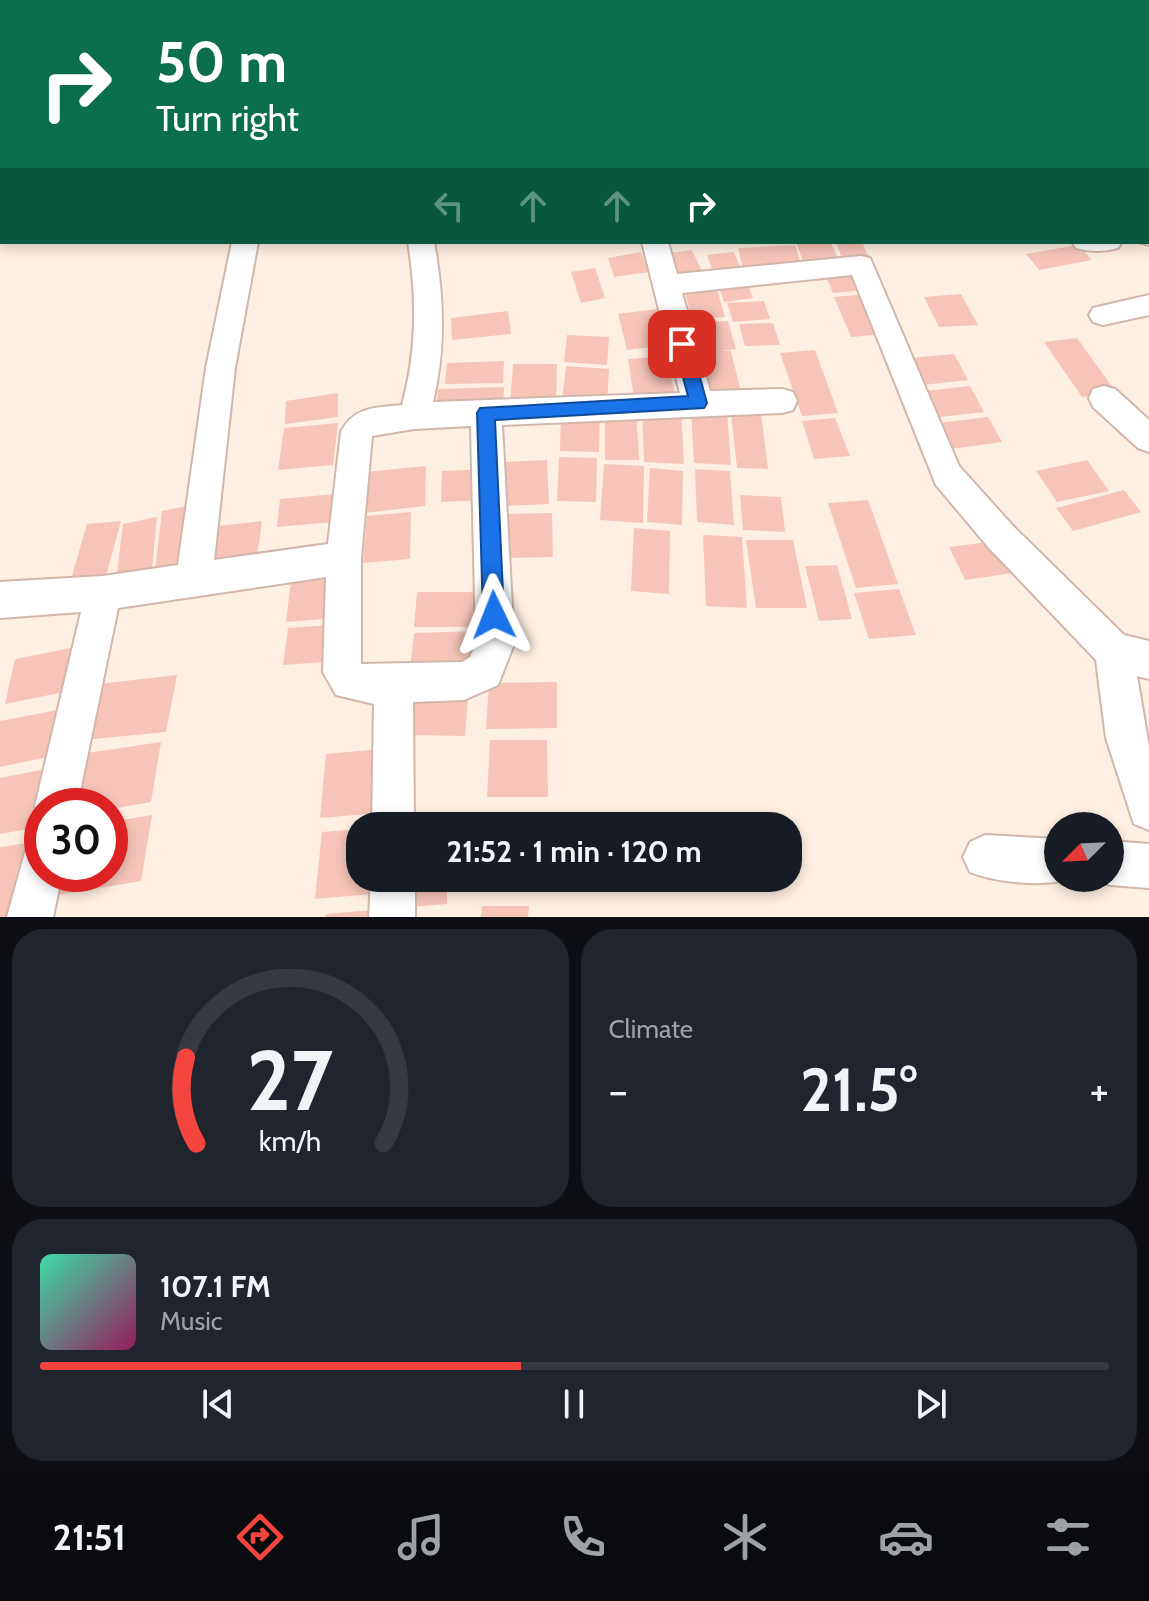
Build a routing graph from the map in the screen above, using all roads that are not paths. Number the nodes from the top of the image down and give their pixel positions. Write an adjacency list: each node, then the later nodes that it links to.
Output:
1 (244, 244): 14 (street)
2 (421, 244): 11 (street)
3 (656, 244): 4 (street)
4 (666, 285): 9 (street); 17 (street)
5 (1149, 305): 6 (street)
6 (1103, 315)
7 (1104, 398): 12 (street)
8 (782, 401): 9 (street)
9 (698, 403): 10 (street)
10 (486, 413): 11 (street); 18 (street)
11 (414, 416): 13 (street)
12 (1149, 439)
13 (344, 558): 14 (street); 18 (street)
14 (194, 579): 15 (street)
15 (103, 593): 16 (street); 19 (street)
16 (0, 600)
17 (1132, 655): 20 (street)
18 (394, 684): 21 (street)
19 (60, 788)
20 (1149, 809)
21 (393, 812)
22 (985, 857): 23 (street)
23 (1044, 860)
24 (1124, 864): 25 (street)
25 (1149, 866)
26 (36, 892): 28 (street)
27 (393, 892): 29 (street)
28 (30, 917)
29 (392, 917)

